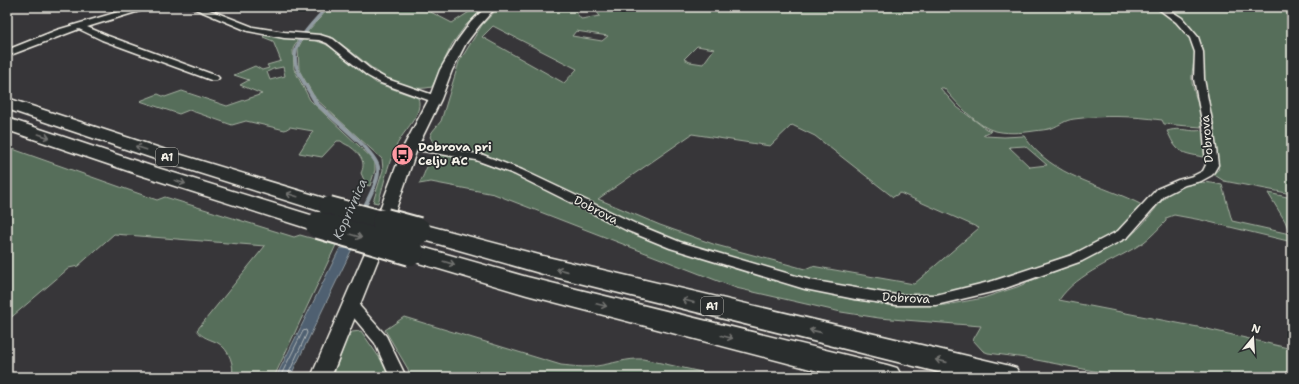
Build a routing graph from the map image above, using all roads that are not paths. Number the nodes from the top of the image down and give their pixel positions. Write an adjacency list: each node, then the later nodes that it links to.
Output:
1 (143, 7): 5 (street)
2 (195, 7): 8 (street)
3 (491, 7): 8 (street)
4 (1160, 7): 11 (street, Dobrova)
5 (79, 26): 6 (street); 7 (street)
6 (10, 52)
7 (214, 78)
8 (435, 99): 11 (street)
9 (7, 103): 13 (highway, A1, one-way to 9)
10 (7, 124): 13 (highway, A1, one-way to 13)
11 (411, 146): 12 (street)
12 (388, 209)
13 (324, 216): 14 (highway, A1, bridge)
14 (415, 241): 19 (highway, A1, one-way to 19); 20 (highway, A1, one-way to 14)
15 (371, 257): 16 (street)
16 (351, 306): 17 (street); 18 (street)
17 (321, 377)
18 (398, 377)
19 (887, 377)
20 (1006, 377)

